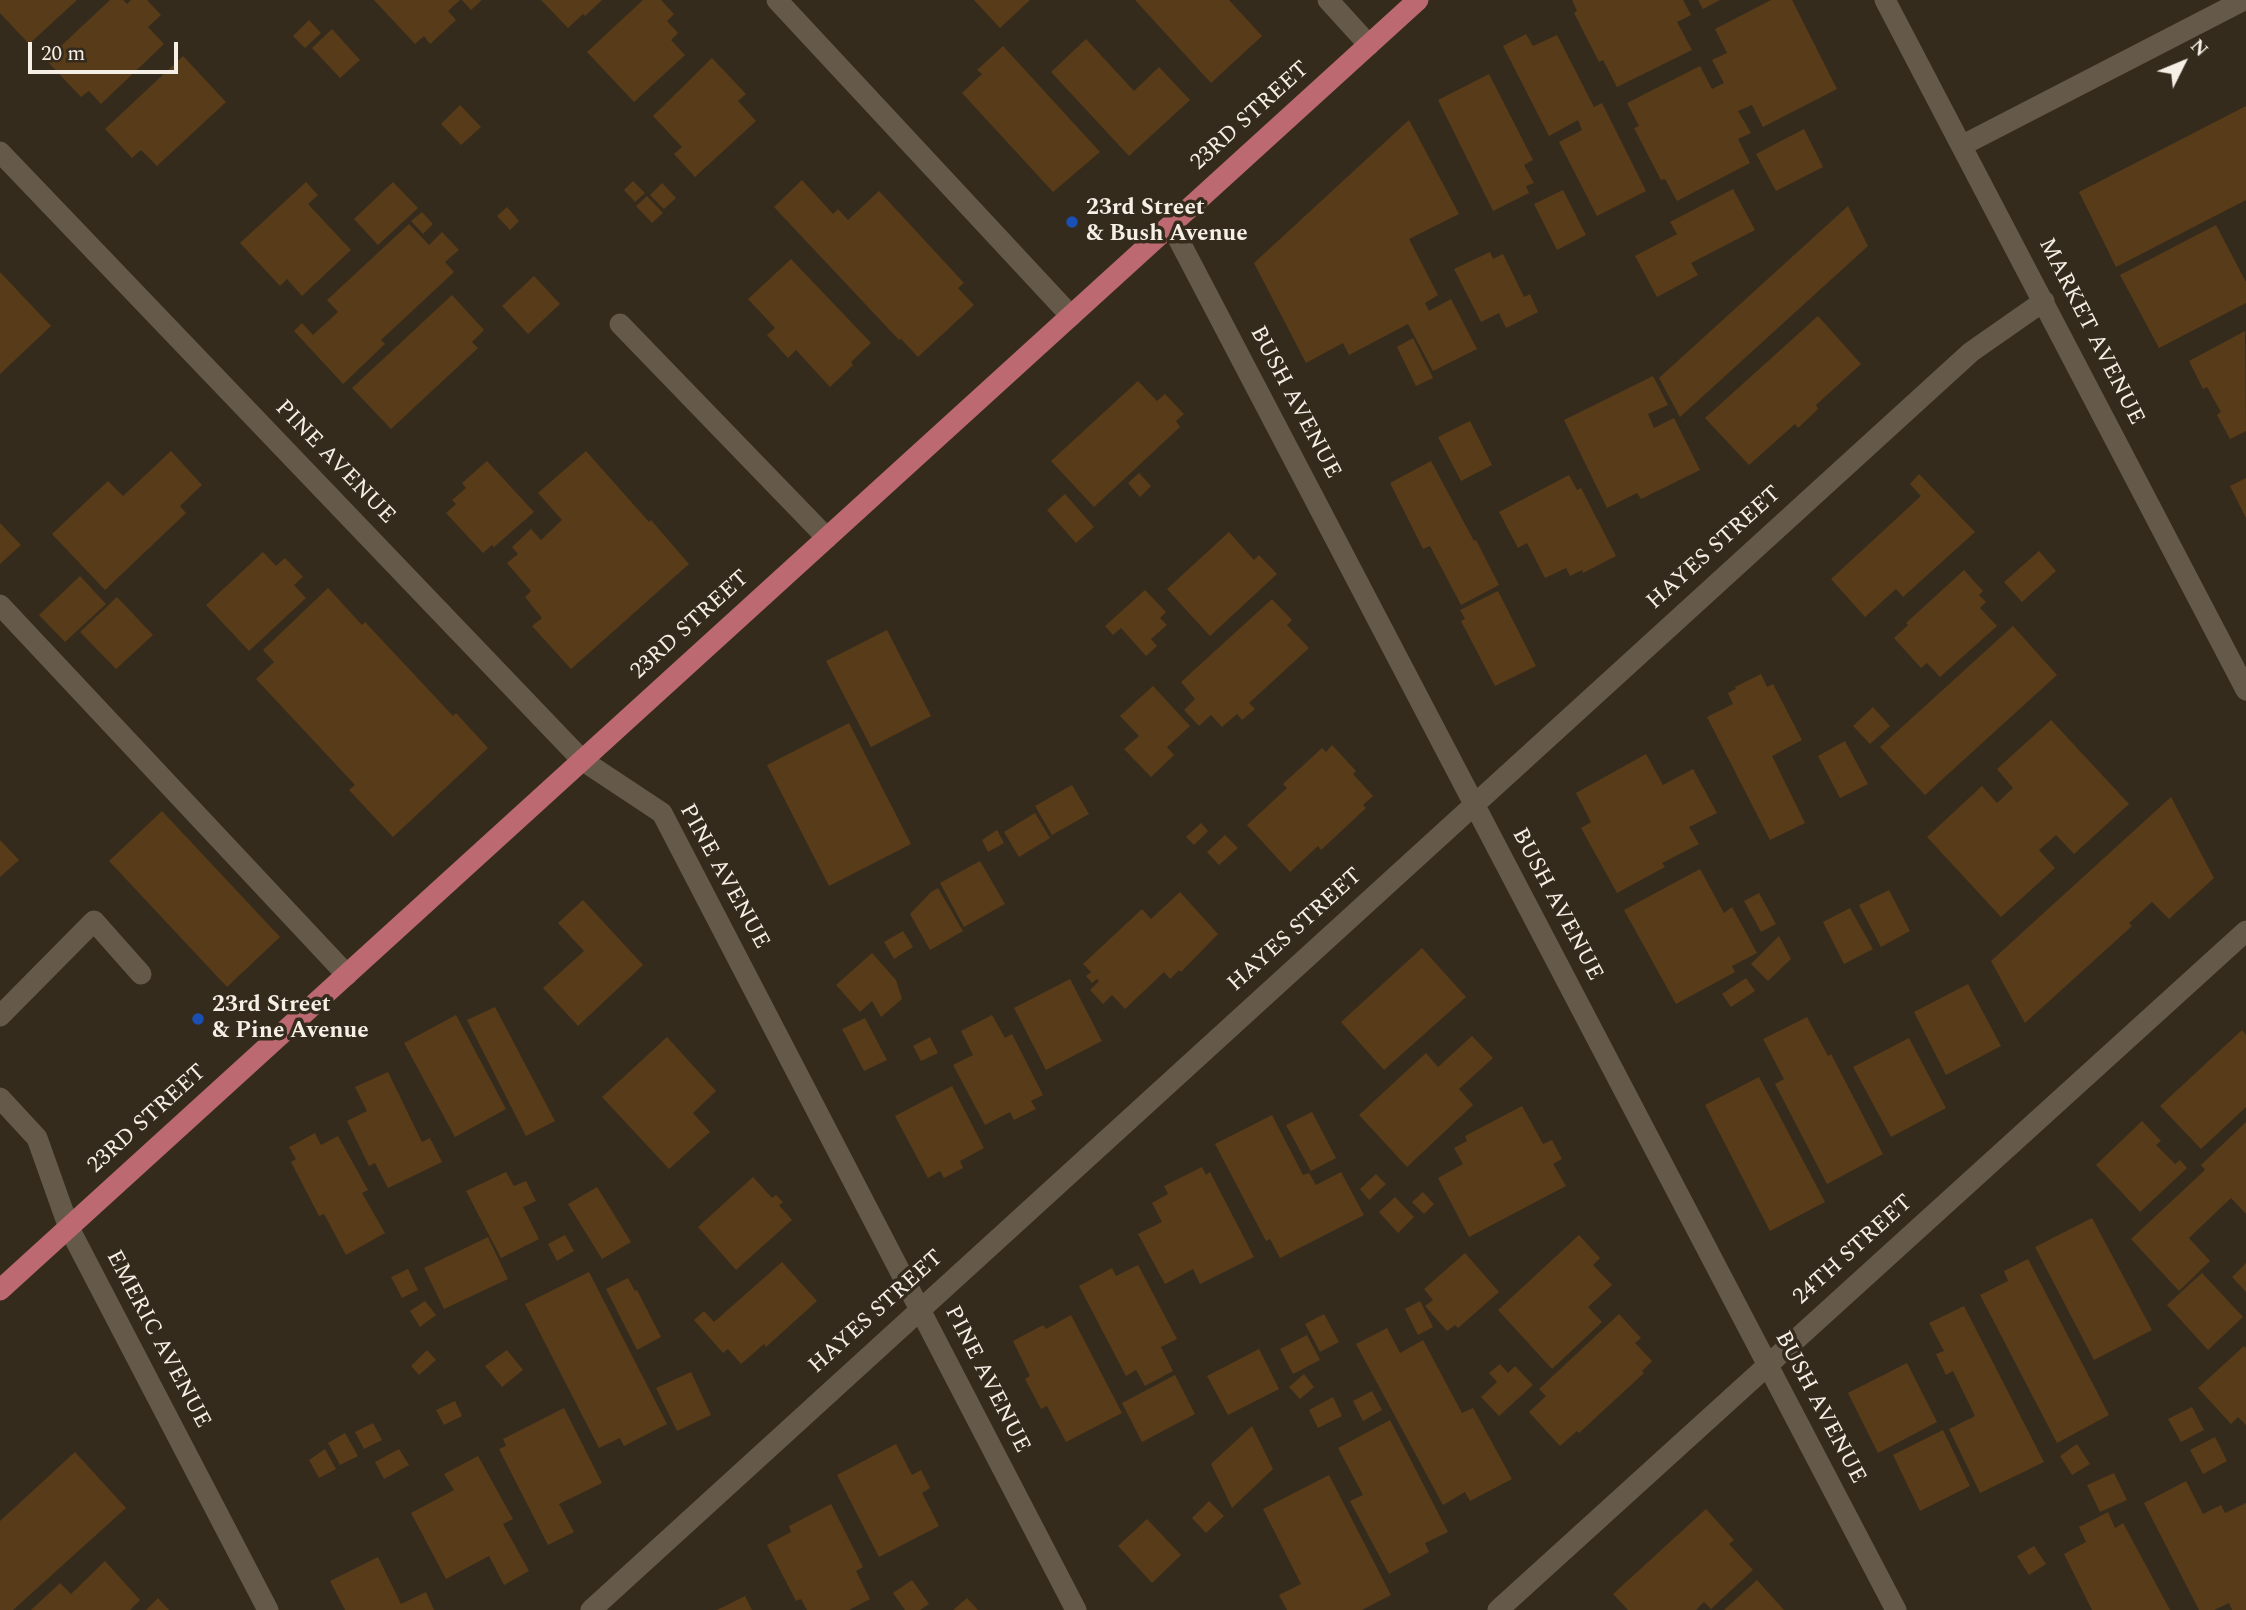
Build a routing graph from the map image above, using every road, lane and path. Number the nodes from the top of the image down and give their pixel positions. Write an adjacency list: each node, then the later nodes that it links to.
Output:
1 (777, 0): 11 (street)
2 (1328, 0): 6 (street)
3 (1418, 0): 6 (main road, 23RD STREET)
4 (1885, 0): 7 (street, MARKET AVENUE)
5 (2244, 0): 7 (street)
6 (1368, 45): 9 (main road, 23RD STREET)
7 (1963, 145): 10 (street, MARKET AVENUE)
8 (0, 152): 16 (street, PINE AVENUE)
9 (1171, 225): 11 (main road, 23RD STREET); 17 (street, BUSH AVENUE)
10 (2044, 301): 15 (street, MARKET AVENUE); 17 (street, HAYES STREET)
11 (1071, 316): 13 (main road, 23RD STREET)
12 (620, 324): 13 (street)
13 (828, 538): 16 (main road, 23RD STREET)
14 (0, 605): 20 (street)
15 (2245, 686)
16 (582, 761): 20 (main road, 23RD STREET); 25 (street, PINE AVENUE)
17 (1474, 804): 25 (street, HAYES STREET); 26 (street, BUSH AVENUE)
18 (2246, 931): 26 (street, 24TH STREET)
19 (141, 974): 21 (street)
20 (347, 975): 23 (main road, 23RD STREET)
21 (0, 1016)
22 (0, 1098): 23 (street, EMERIC AVENUE)
23 (69, 1228): 24 (main road, 23RD STREET); 27 (street, EMERIC AVENUE)
24 (0, 1290)
25 (920, 1310): 28 (street, HAYES STREET); 29 (street, PINE AVENUE)
26 (1768, 1365): 30 (street, 24TH STREET); 31 (street, BUSH AVENUE)
27 (268, 1610)
28 (591, 1610)
29 (1076, 1610)
30 (1498, 1610)
31 (1896, 1610)

